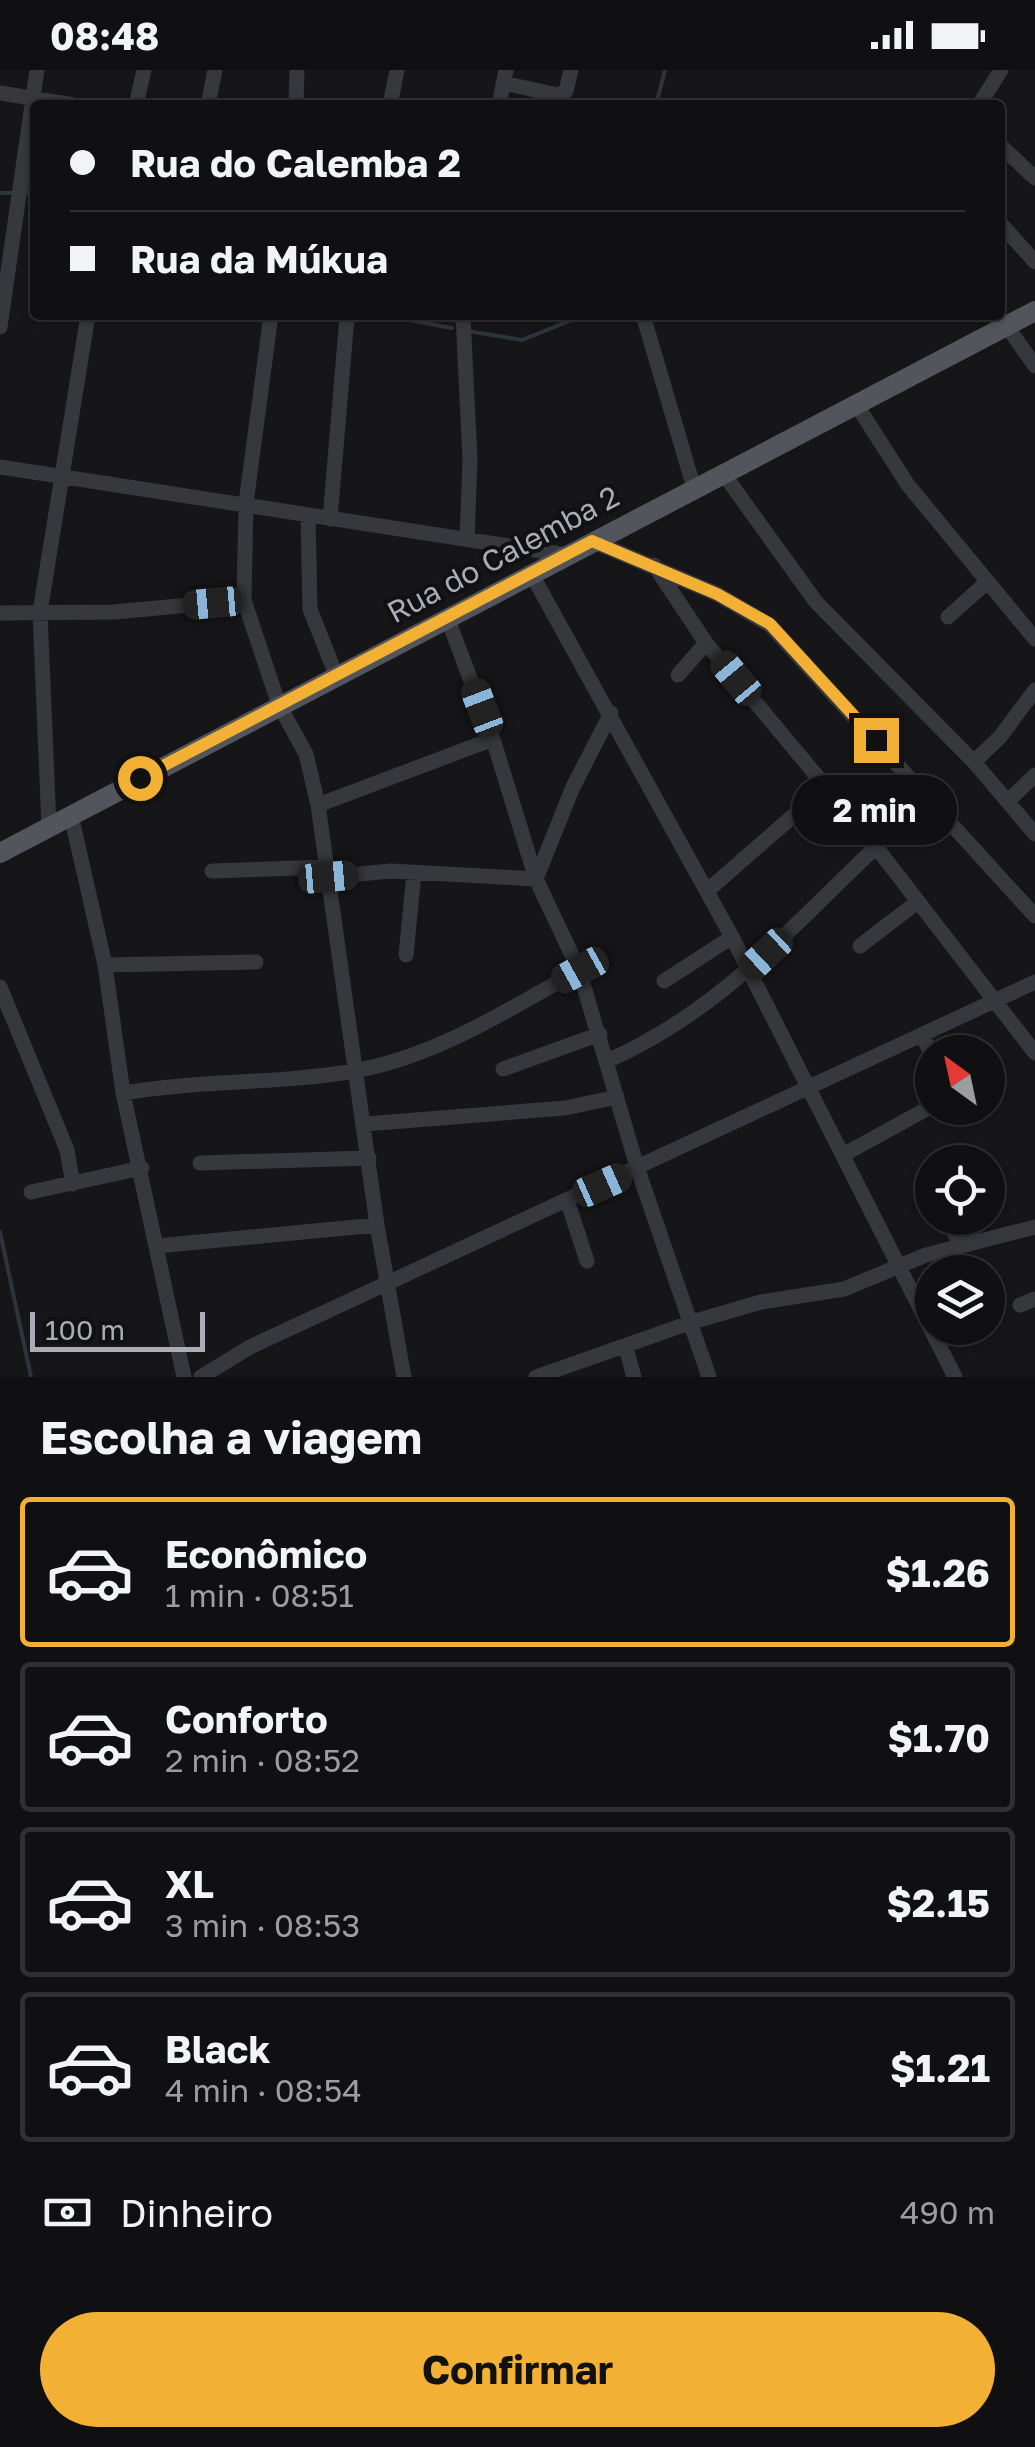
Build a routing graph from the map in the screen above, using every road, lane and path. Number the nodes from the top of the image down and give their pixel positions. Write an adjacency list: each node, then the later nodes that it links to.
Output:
1 (36, 70): 10 (street)
2 (144, 70): 12 (street)
3 (215, 70): 13 (street)
4 (298, 70): 14 (street)
5 (397, 70): 15 (street)
6 (571, 70): 8 (street)
7 (994, 71): 16 (street)
8 (505, 77)
9 (0, 94): 10 (street)
10 (33, 99): 11 (street)
11 (40, 100)
12 (137, 100)
13 (209, 100)
14 (296, 100)
15 (391, 100)
16 (981, 100)
17 (30, 120): 29 (street)
18 (1005, 150): 19 (street)
19 (1035, 178)
20 (1005, 229): 21 (street)
21 (1035, 262)
22 (1035, 310): 28 (main road, Rua do Calemba 2)
23 (87, 320): 34 (street)
24 (270, 320): 36 (street)
25 (347, 320): 38 (street)
26 (464, 320): 39 (street)
27 (644, 320): 35 (street)
28 (1006, 326): 30 (street); 31 (main road, Rua do Calemba 2)
29 (0, 327)
30 (1035, 366)
31 (856, 404): 33 (main road, Rua do Calemba 2); 44 (street)
32 (0, 467): 34 (street)
33 (723, 473): 35 (main road, Rua do Calemba 2); 58 (street)
34 (60, 475): 36 (street); 46 (street)
35 (694, 488): 40 (main road, Rua do Calemba 2)
36 (246, 503): 37 (street); 45 (street)
37 (308, 516): 38 (street); 53 (street)
38 (330, 519): 39 (street)
39 (467, 540): 41 (street)
40 (592, 541): 41 (main road, Rua do Calemba 2); 42 (street)
41 (567, 555): 43 (main road, Rua do Calemba 2)
42 (654, 565): 51 (street); 74 (street)
43 (531, 573): 48 (main road, Rua do Calemba 2); 56 (street)
44 (986, 583): 49 (street); 50 (street)
45 (244, 600): 46 (street); 55 (street)
46 (40, 612): 47 (street); 64 (street)
47 (0, 613)
48 (447, 617): 53 (main road, Rua do Calemba 2); 57 (street)
49 (948, 617)
50 (1035, 639)
51 (706, 642): 52 (street); 60 (street)
52 (678, 674)
53 (336, 675): 55 (main road, Rua do Calemba 2)
54 (1035, 690): 58 (street)
55 (278, 705): 62 (street); 63 (main road, Rua do Calemba 2)
56 (611, 714): 71 (street); 72 (street)
57 (494, 739): 62 (street); 71 (street)
58 (974, 762): 61 (street)
59 (1035, 774): 61 (street)
60 (825, 788): 66 (street); 72 (street)
61 (1008, 802): 65 (street)
62 (318, 805): 69 (street)
63 (71, 815): 64 (main road, Rua do Calemba 2); 79 (street)
64 (49, 827): 67 (main road, Rua do Calemba 2)
65 (1035, 834)
66 (876, 847): 73 (street); 81 (street)
67 (0, 853)
68 (212, 871): 69 (street)
69 (327, 872): 70 (street); 92 (street)
70 (414, 874): 71 (street); 77 (street)
71 (536, 879): 80 (street)
72 (707, 891): 75 (street)
73 (916, 902): 76 (street); 85 (street)
74 (1035, 916)
75 (732, 937): 81 (street); 82 (street)
76 (860, 946)
77 (406, 955)
78 (256, 962): 79 (street)
79 (105, 966): 94 (street)
80 (580, 970): 86 (street); 92 (street)
81 (748, 971): 90 (street); 93 (street)
82 (664, 981)
83 (1035, 982): 85 (street)
84 (0, 987): 103 (street)
85 (996, 1004): 87 (street); 89 (street)
86 (600, 1034): 90 (street); 91 (street)
87 (924, 1035)
88 (915, 1039): 93 (street)
89 (1035, 1053)
90 (607, 1061): 95 (street)
91 (502, 1069)
92 (354, 1071): 94 (street); 97 (street)
93 (810, 1090): 98 (street); 102 (street)
94 (124, 1093): 101 (street)
95 (617, 1097): 97 (street); 102 (street)
96 (915, 1115): 98 (street)
97 (366, 1124): 99 (street)
98 (842, 1154): 112 (street)
99 (368, 1158): 100 (street); 106 (street)
100 (200, 1163)
101 (142, 1168): 103 (street); 110 (street)
102 (638, 1170): 105 (street); 114 (street)
103 (73, 1184): 104 (street)
104 (30, 1192)
105 (568, 1200): 111 (street); 113 (street)
106 (377, 1225): 110 (street); 113 (street)
107 (1035, 1227): 109 (street)
108 (955, 1235): 109 (street)
109 (961, 1245): 112 (street)
110 (158, 1246): 116 (street)
111 (587, 1261)
112 (899, 1268): 114 (street); 122 (street)
113 (387, 1284): 117 (street); 118 (street)
114 (692, 1322): 115 (street); 121 (street)
115 (626, 1348): 119 (street); 120 (street)
116 (184, 1377)
117 (202, 1377)
118 (404, 1377)
119 (536, 1377)
120 (634, 1377)
121 (709, 1377)
122 (955, 1377)

